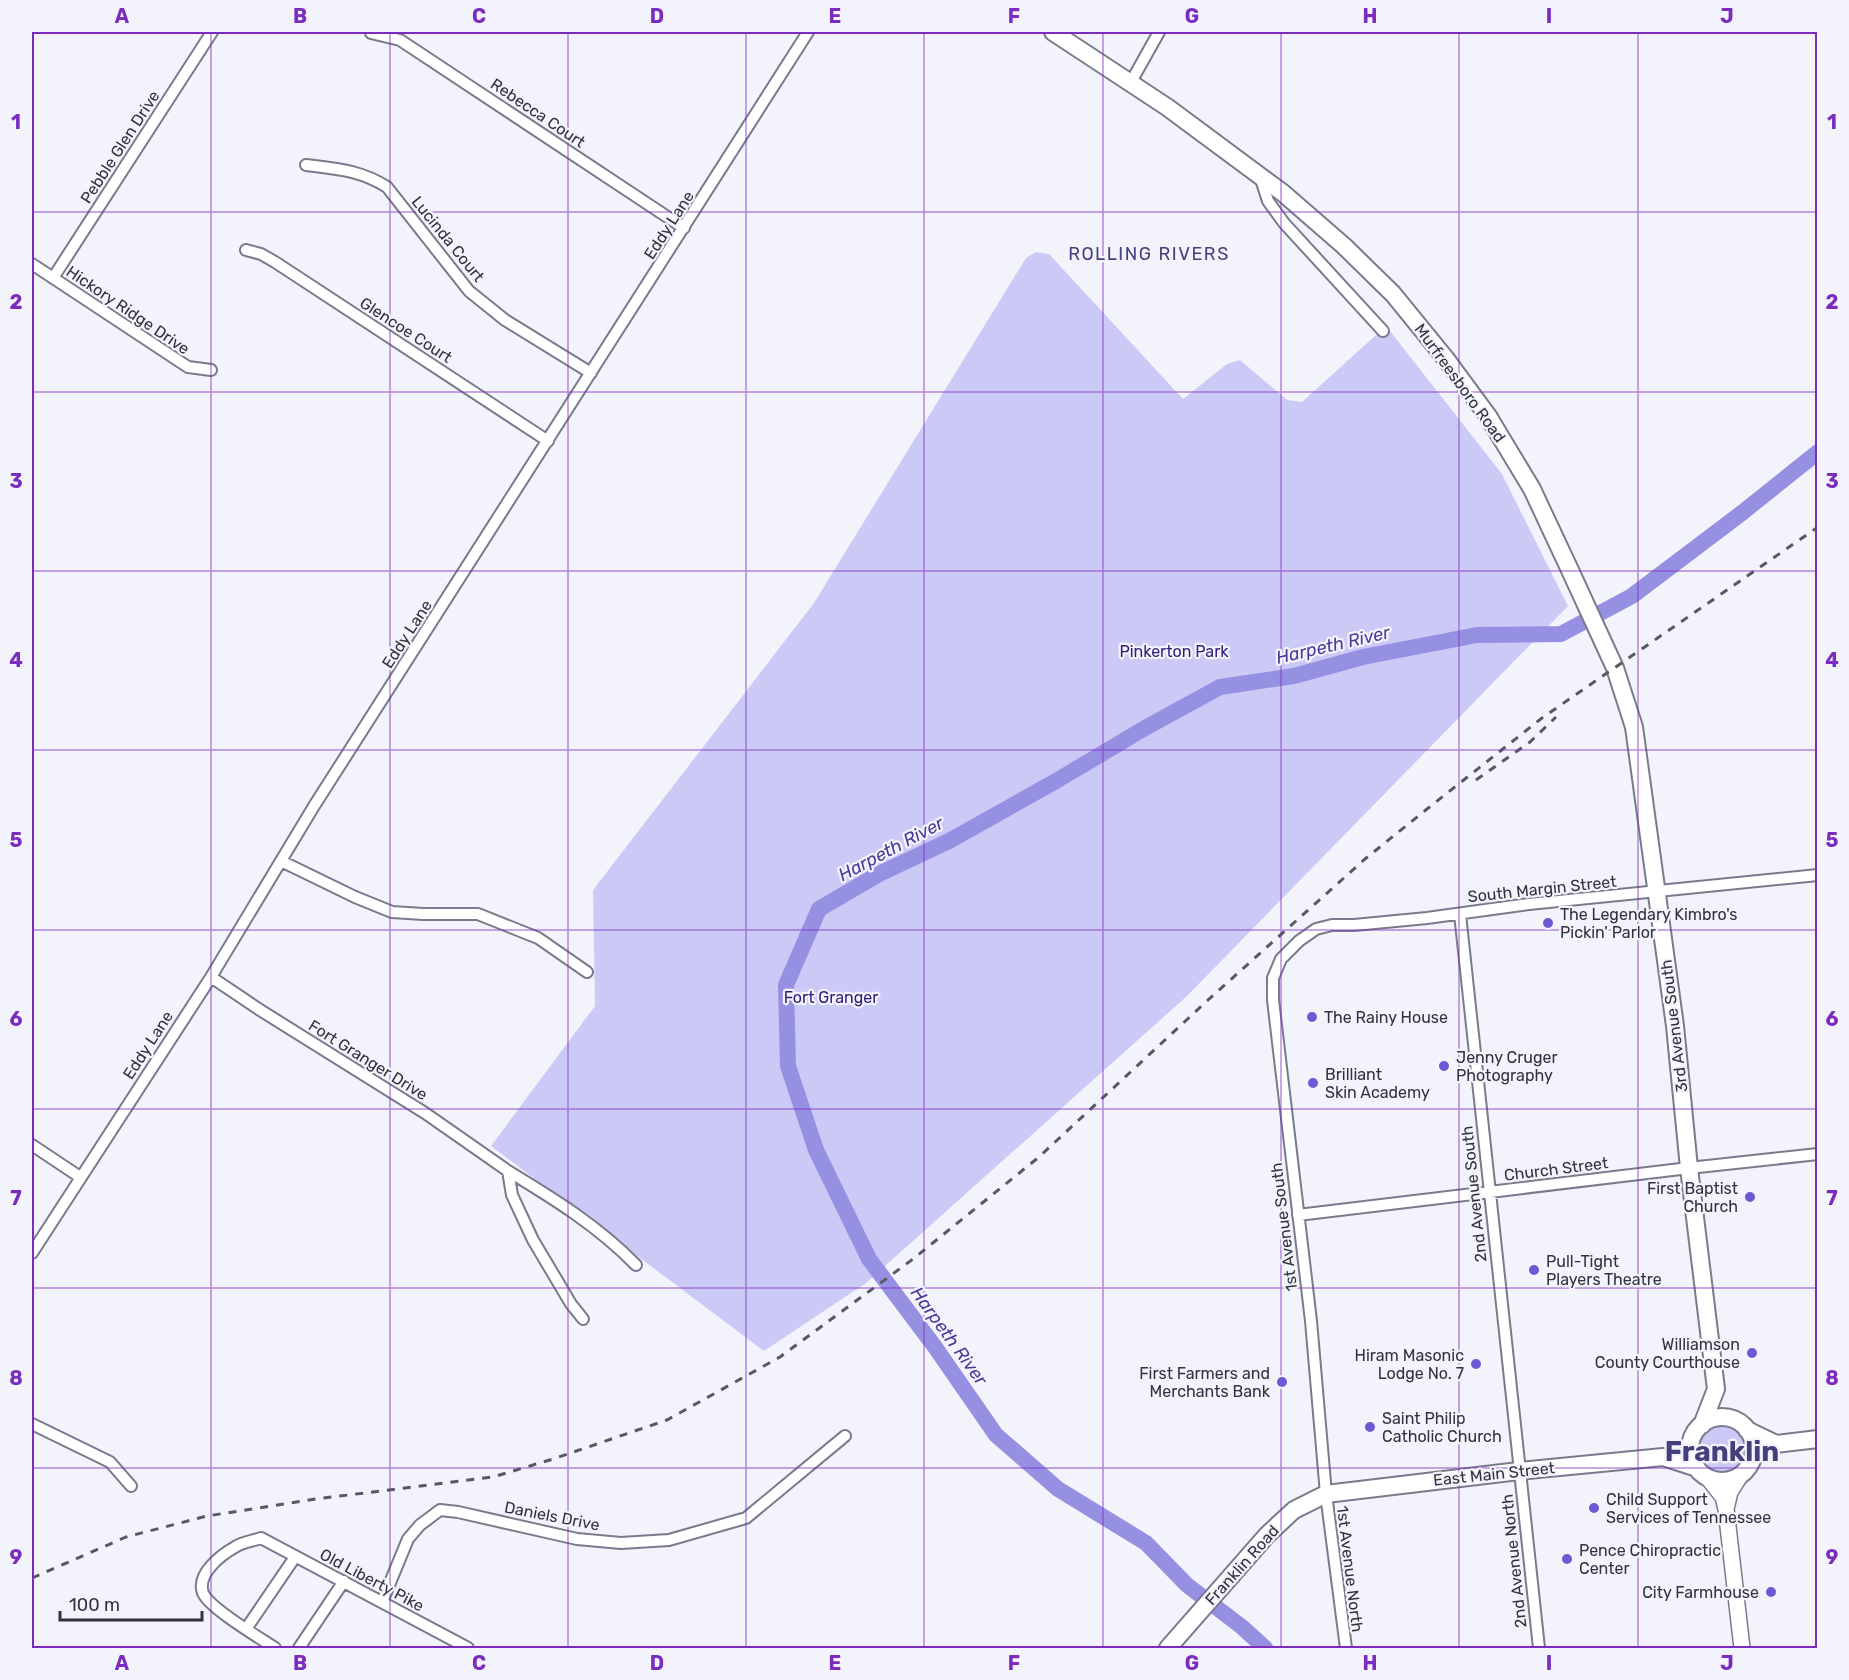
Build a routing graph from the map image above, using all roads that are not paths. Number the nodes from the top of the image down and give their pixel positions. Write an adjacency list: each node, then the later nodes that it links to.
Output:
1 (212, 32): 12 (street, Pebble Glen Drive)
2 (808, 32): 9 (street, Eddy Lane)
3 (1053, 32): 6 (main road, Murfreesboro Road)
4 (1160, 32): 6 (street)
5 (371, 33): 9 (street, Rebecca Court)
6 (1131, 82): 8 (main road, Murfreesboro Road)
7 (306, 165): 15 (street, Lucinda Court)
8 (1260, 176): 13 (street); 17 (main road, Murfreesboro Road)
9 (684, 228): 15 (street, Eddy Lane)
10 (246, 250): 16 (street, Glencoe Court)
11 (32, 264): 12 (street, Hickory Ridge Drive)
12 (53, 278): 14 (street, Hickory Ridge Drive)
13 (1383, 331)
14 (211, 370)
15 (591, 373): 16 (street, Eddy Lane)
16 (548, 441): 18 (street, Eddy Lane)
17 (1614, 664): 20 (main road, 3rd Avenue South)
18 (281, 861): 23 (street); 24 (street, Eddy Lane)
19 (1818, 875): 20 (street, South Margin Street)
20 (1658, 892): 21 (street, South Margin Street); 27 (main road, 3rd Avenue South)
21 (1460, 914): 22 (street, South Margin Street); 30 (street, 2nd Avenue South)
22 (1281, 959): 31 (street, 1st Avenue South)
23 (587, 972)
24 (211, 976): 28 (street, Fort Granger Drive); 29 (street, Eddy Lane)
25 (32, 1145): 29 (street)
26 (1818, 1154): 27 (street, Church Street)
27 (1689, 1168): 30 (street, Church Street); 35 (main road, 3rd Avenue South)
28 (508, 1171): 33 (street, Fort Granger Drive); 34 (street)
29 (80, 1177): 32 (street, Eddy Lane)
30 (1489, 1192): 31 (street, Church Street); 45 (street, 2nd Avenue South)
31 (1298, 1215): 49 (street, 1st Avenue South)
32 (32, 1253)
33 (636, 1265)
34 (583, 1319)
35 (1716, 1389): 37 (main road, 3rd Avenue South); 38 (main road, 3rd Avenue South)
36 (32, 1424): 48 (street)
37 (1702, 1425): 38 (main road); 40 (main road)
38 (1745, 1428): 42 (main road); 44 (main road)
39 (845, 1436): 53 (street, Daniels Drive)
40 (1692, 1439): 43 (main road, East Main Street); 46 (main road)
41 (1818, 1439): 42 (main road)
42 (1776, 1444): 44 (main road)
43 (1664, 1456): 45 (main road, East Main Street); 46 (main road, East Main Street)
44 (1751, 1462): 47 (main road)
45 (1519, 1471): 49 (main road, East Main Street); 60 (street, 2nd Avenue North)
46 (1702, 1473): 47 (main road); 50 (main road)
47 (1740, 1476): 50 (main road)
48 (131, 1486)
49 (1326, 1494): 58 (main road, Franklin Road); 59 (street, 1st Avenue North)
50 (1726, 1509): 61 (main road)
51 (295, 1557): 52 (street, Old Liberty Pike); 54 (street); 54 (street, Old Liberty Pike)
52 (344, 1581): 53 (street, Old Liberty Pike); 56 (street)
53 (382, 1602): 57 (street, Old Liberty Pike)
54 (246, 1629): 55 (street)
55 (275, 1648)
56 (299, 1648)
57 (468, 1648)
58 (1168, 1648)
59 (1346, 1648)
60 (1539, 1648)
61 (1742, 1648)

